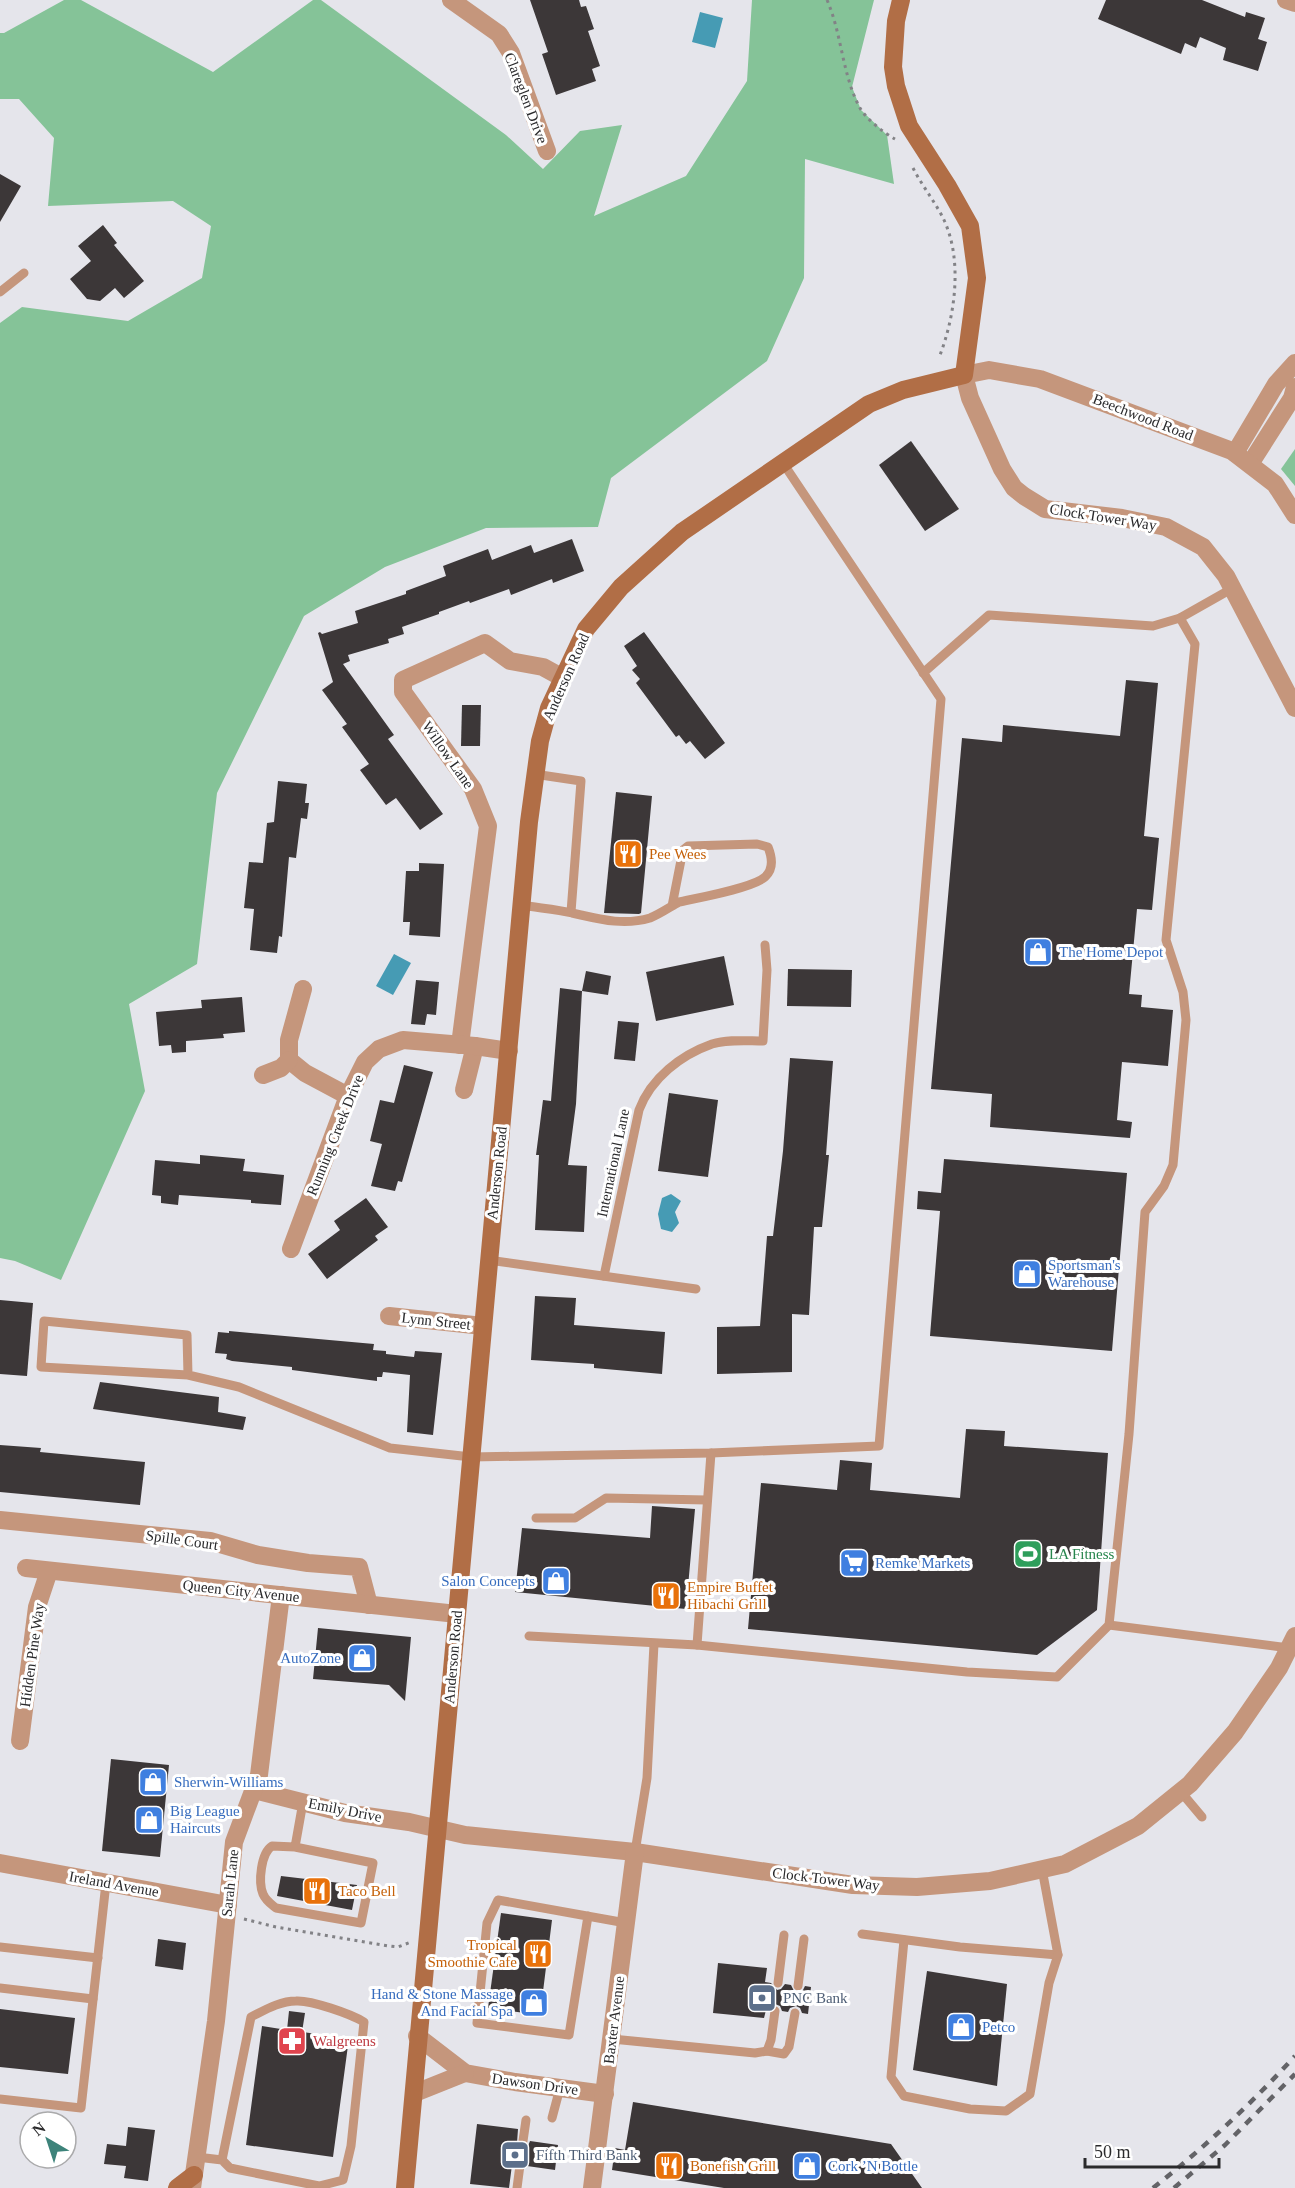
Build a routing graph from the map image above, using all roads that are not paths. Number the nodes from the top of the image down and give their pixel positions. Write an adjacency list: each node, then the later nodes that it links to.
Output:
1 (451, 0): 5 (street, Clareglen Drive)
2 (901, 0): 9 (street)
3 (1286, 0): 4 (street)
4 (1295, 3)
5 (547, 151)
6 (24, 273): 7 (lane)
7 (0, 292)
8 (1295, 363): 11 (street)
9 (964, 375): 11 (street, Beechwood Road); 12 (street, Anderson Road); 15 (street, Clock Tower Way)
10 (1295, 387): 13 (street)
11 (1235, 453): 13 (street, Beechwood Road)
12 (783, 463): 17 (lane); 18 (street, Anderson Road)
13 (1250, 464): 14 (street, Beechwood Road)
14 (1295, 515)
15 (1233, 588): 16 (lane); 19 (street, Clock Tower Way)
16 (1180, 618): 17 (lane); 49 (lane)
17 (923, 673): 39 (lane)
18 (562, 678): 20 (street, Anderson Road); 26 (street, Willow Lane)
19 (1295, 708)
20 (534, 774): 21 (street, Anderson Road); 23 (lane)
21 (522, 905): 23 (lane); 27 (street, Anderson Road)
22 (672, 906): 22 (lane); 23 (lane)
23 (571, 912)
24 (765, 945): 34 (lane, International Lane)
25 (303, 989): 28 (street)
26 (468, 1045): 27 (street, Running Creek Drive); 30 (street); 31 (street, Running Creek Drive)
27 (509, 1051): 33 (street, Anderson Road)
28 (290, 1060): 29 (street); 31 (street)
29 (263, 1075)
30 (464, 1090)
31 (348, 1096): 32 (street, Running Creek Drive)
32 (291, 1248)
33 (488, 1260): 34 (lane); 37 (street, Anderson Road)
34 (604, 1276): 35 (lane)
35 (696, 1289)
36 (389, 1316): 37 (street, Lynn Street)
37 (483, 1326): 40 (street, Anderson Road)
38 (188, 1375): 38 (lane); 40 (lane)
39 (711, 1453): 40 (lane); 41 (lane)
40 (471, 1457): 48 (street, Anderson Road)
41 (707, 1500): 42 (lane); 53 (lane)
42 (536, 1518)
43 (0, 1520): 47 (street, Spille Court)
44 (26, 1568): 45 (street, Queen City Avenue)
45 (49, 1571): 46 (street, Queen City Avenue); 54 (street, Hidden Pine Way)
46 (281, 1595): 47 (street, Queen City Avenue); 55 (street, Sarah Lane)
47 (369, 1605): 48 (street, Queen City Avenue)
48 (457, 1614): 59 (street, Anderson Road)
49 (1109, 1625): 51 (lane); 53 (lane)
50 (530, 1636): 52 (lane)
51 (1292, 1642): 56 (street, Clock Tower Way)
52 (654, 1644): 53 (lane); 61 (lane)
53 (697, 1645)
54 (20, 1741)
55 (254, 1790): 57 (street, Emily Drive); 65 (street, Sarah Lane)
56 (1180, 1792): 58 (lane); 63 (street, Clock Tower Way)
57 (303, 1802): 59 (street, Emily Drive); 60 (lane)
58 (1202, 1817)
59 (437, 1830): 61 (street, Clock Tower Way); 81 (street, Anderson Road)
60 (295, 1847): 60 (lane)
61 (635, 1852): 63 (street, Clock Tower Way); 67 (street, Baxter Avenue)
62 (0, 1863): 64 (street, Ireland Avenue)
63 (1042, 1869): 73 (lane)
64 (106, 1883): 65 (street, Ireland Avenue); 74 (lane)
65 (228, 1905): 92 (street, Sarah Lane)
66 (588, 1916): 66 (lane); 67 (lane)
67 (627, 1923): 82 (street, Baxter Avenue)
68 (862, 1934): 71 (lane)
69 (784, 1935): 75 (lane)
70 (804, 1939): 76 (lane)
71 (904, 1940): 73 (lane); 73 (lane)
72 (0, 1947): 74 (lane)
73 (1058, 1955)
74 (98, 1958): 78 (lane)
75 (778, 1983)
76 (798, 1986)
77 (0, 1988): 78 (lane)
78 (93, 1999): 88 (lane)
79 (775, 2011): 83 (lane)
80 (795, 2013): 83 (lane)
81 (417, 2036): 84 (street, Dawson Drive); 86 (street, Anderson Road)
82 (612, 2039): 83 (lane); 87 (street, Baxter Avenue)
83 (767, 2051)
84 (465, 2073): 85 (street, Dawson Drive); 86 (street, Dawson Drive)
85 (560, 2088): 87 (street, Dawson Drive); 89 (lane)
86 (414, 2092): 97 (street, Anderson Road)
87 (605, 2094): 99 (street, Baxter Avenue)
88 (0, 2099)
89 (552, 2118)
90 (526, 2120): 91 (lane)
91 (523, 2141)
92 (197, 2157): 93 (lane); 95 (street, Sarah Lane)
93 (222, 2160): 93 (lane)
94 (520, 2165): 98 (lane)
95 (193, 2182): 96 (street)
96 (177, 2188)
97 (405, 2188)
98 (517, 2188)
99 (592, 2188)

